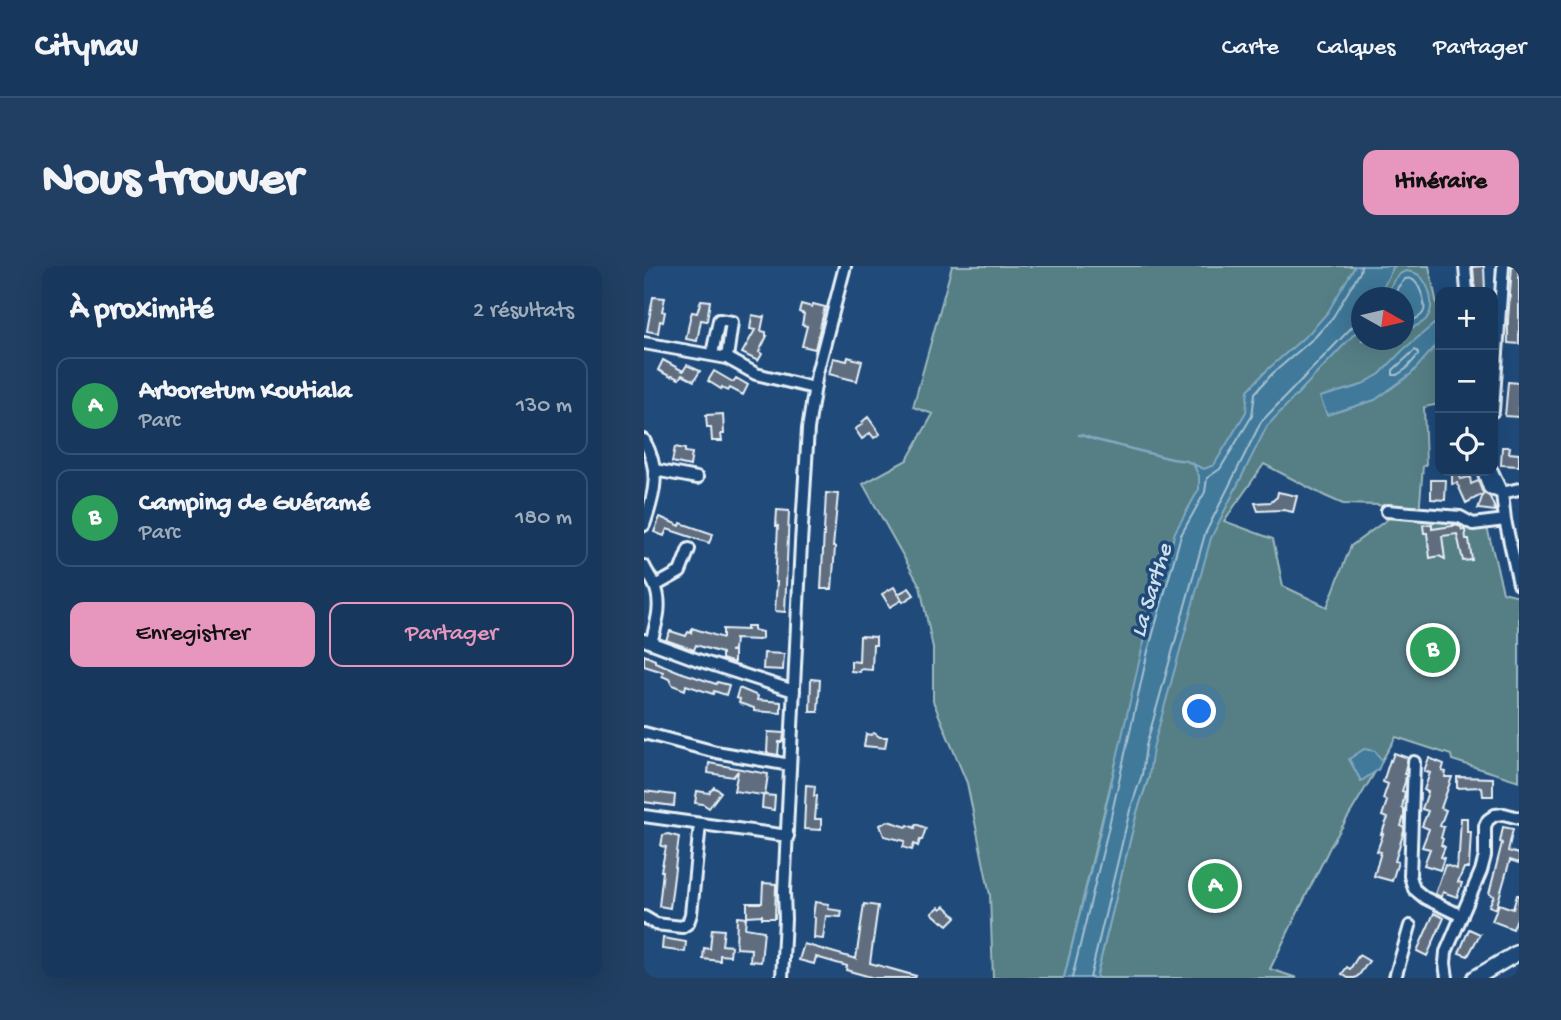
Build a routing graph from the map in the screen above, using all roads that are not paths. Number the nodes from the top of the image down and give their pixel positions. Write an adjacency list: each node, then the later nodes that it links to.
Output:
1 (845, 266): 9 (street)
2 (1465, 266): 4 (street)
3 (1503, 266): 6 (street)
4 (1467, 287)
5 (644, 343): 7 (street)
6 (1497, 350)
7 (712, 354): 8 (street); 8 (street)
8 (727, 358): 9 (street)
9 (814, 388): 25 (street)
10 (644, 440): 11 (street)
11 (655, 470): 14 (street); 19 (street)
12 (1485, 476): 16 (street)
13 (1494, 476): 16 (street)
14 (697, 478)
15 (1519, 489): 16 (street)
16 (1502, 492): 18 (street)
17 (1387, 511): 18 (street)
18 (1505, 520): 22 (street)
19 (644, 525)
20 (689, 549): 23 (street)
21 (644, 566): 23 (street)
22 (1519, 584)
23 (655, 586): 24 (street)
24 (647, 642): 25 (street)
25 (794, 691): 28 (street)
26 (644, 733): 28 (street)
27 (1415, 762): 33 (street)
28 (790, 765): 32 (street)
29 (644, 816): 31 (street)
30 (1519, 818): 33 (street)
31 (700, 824): 32 (street); 34 (street)
32 (788, 836): 37 (street)
33 (1462, 916): 39 (street)
34 (644, 918)
35 (1410, 926): 38 (street)
36 (1519, 952): 40 (main road)
37 (782, 978)
38 (1395, 978)
39 (1447, 978)
40 (1475, 978)

